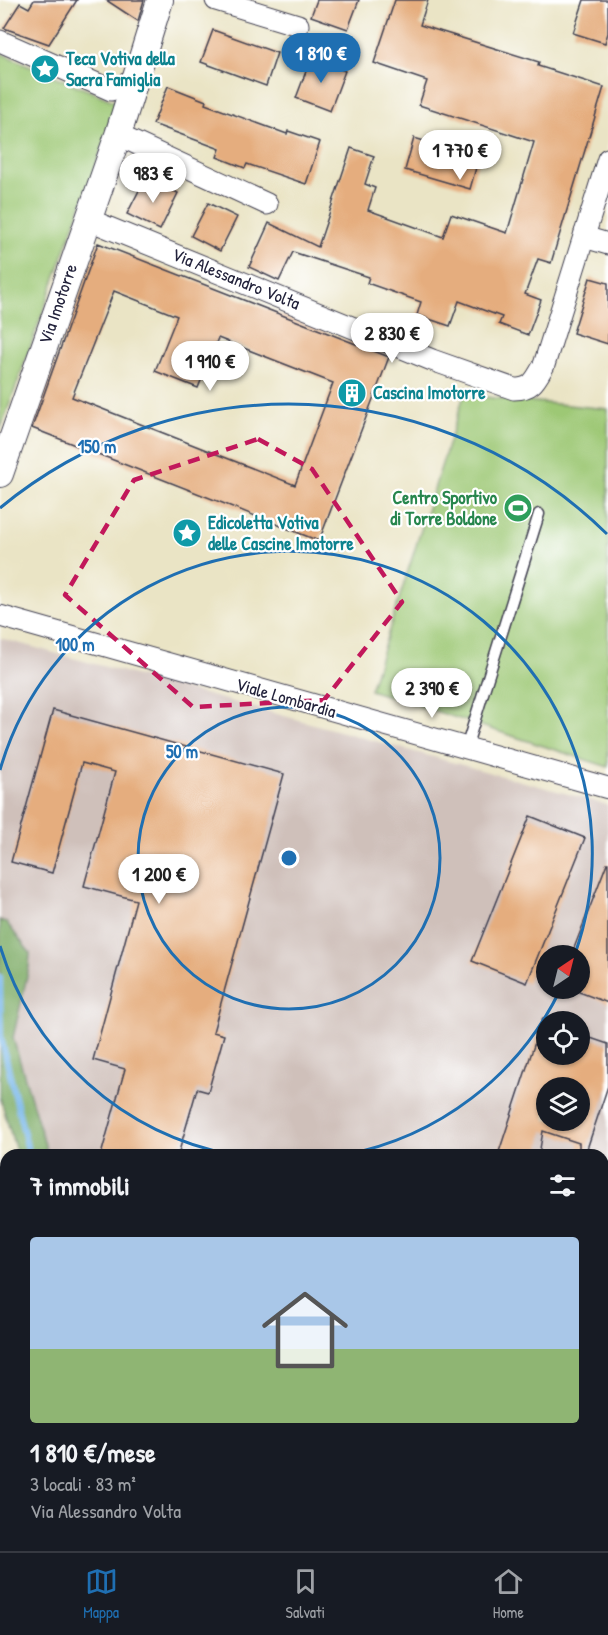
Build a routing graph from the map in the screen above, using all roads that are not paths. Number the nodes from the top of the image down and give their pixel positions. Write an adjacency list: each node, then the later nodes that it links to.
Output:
1 (160, 0): 5 (street, Via Imotorre)
2 (216, 0): 3 (street)
3 (298, 25)
4 (0, 41): 5 (street)
5 (135, 80): 6 (street, Via Imotorre)
6 (118, 135): 8 (street); 9 (street, Via Imotorre)
7 (608, 159): 10 (street, Via Alessandro Volta)
8 (267, 204)
9 (87, 219): 10 (street, Via Alessandro Volta); 12 (street, Via Imotorre)
10 (585, 233): 11 (street)
11 (608, 244)
12 (0, 474)
13 (539, 514): 15 (lane)
14 (0, 616): 15 (street, Viale Lombardia)
15 (466, 748): 16 (street, Viale Lombardia)
16 (608, 788)

